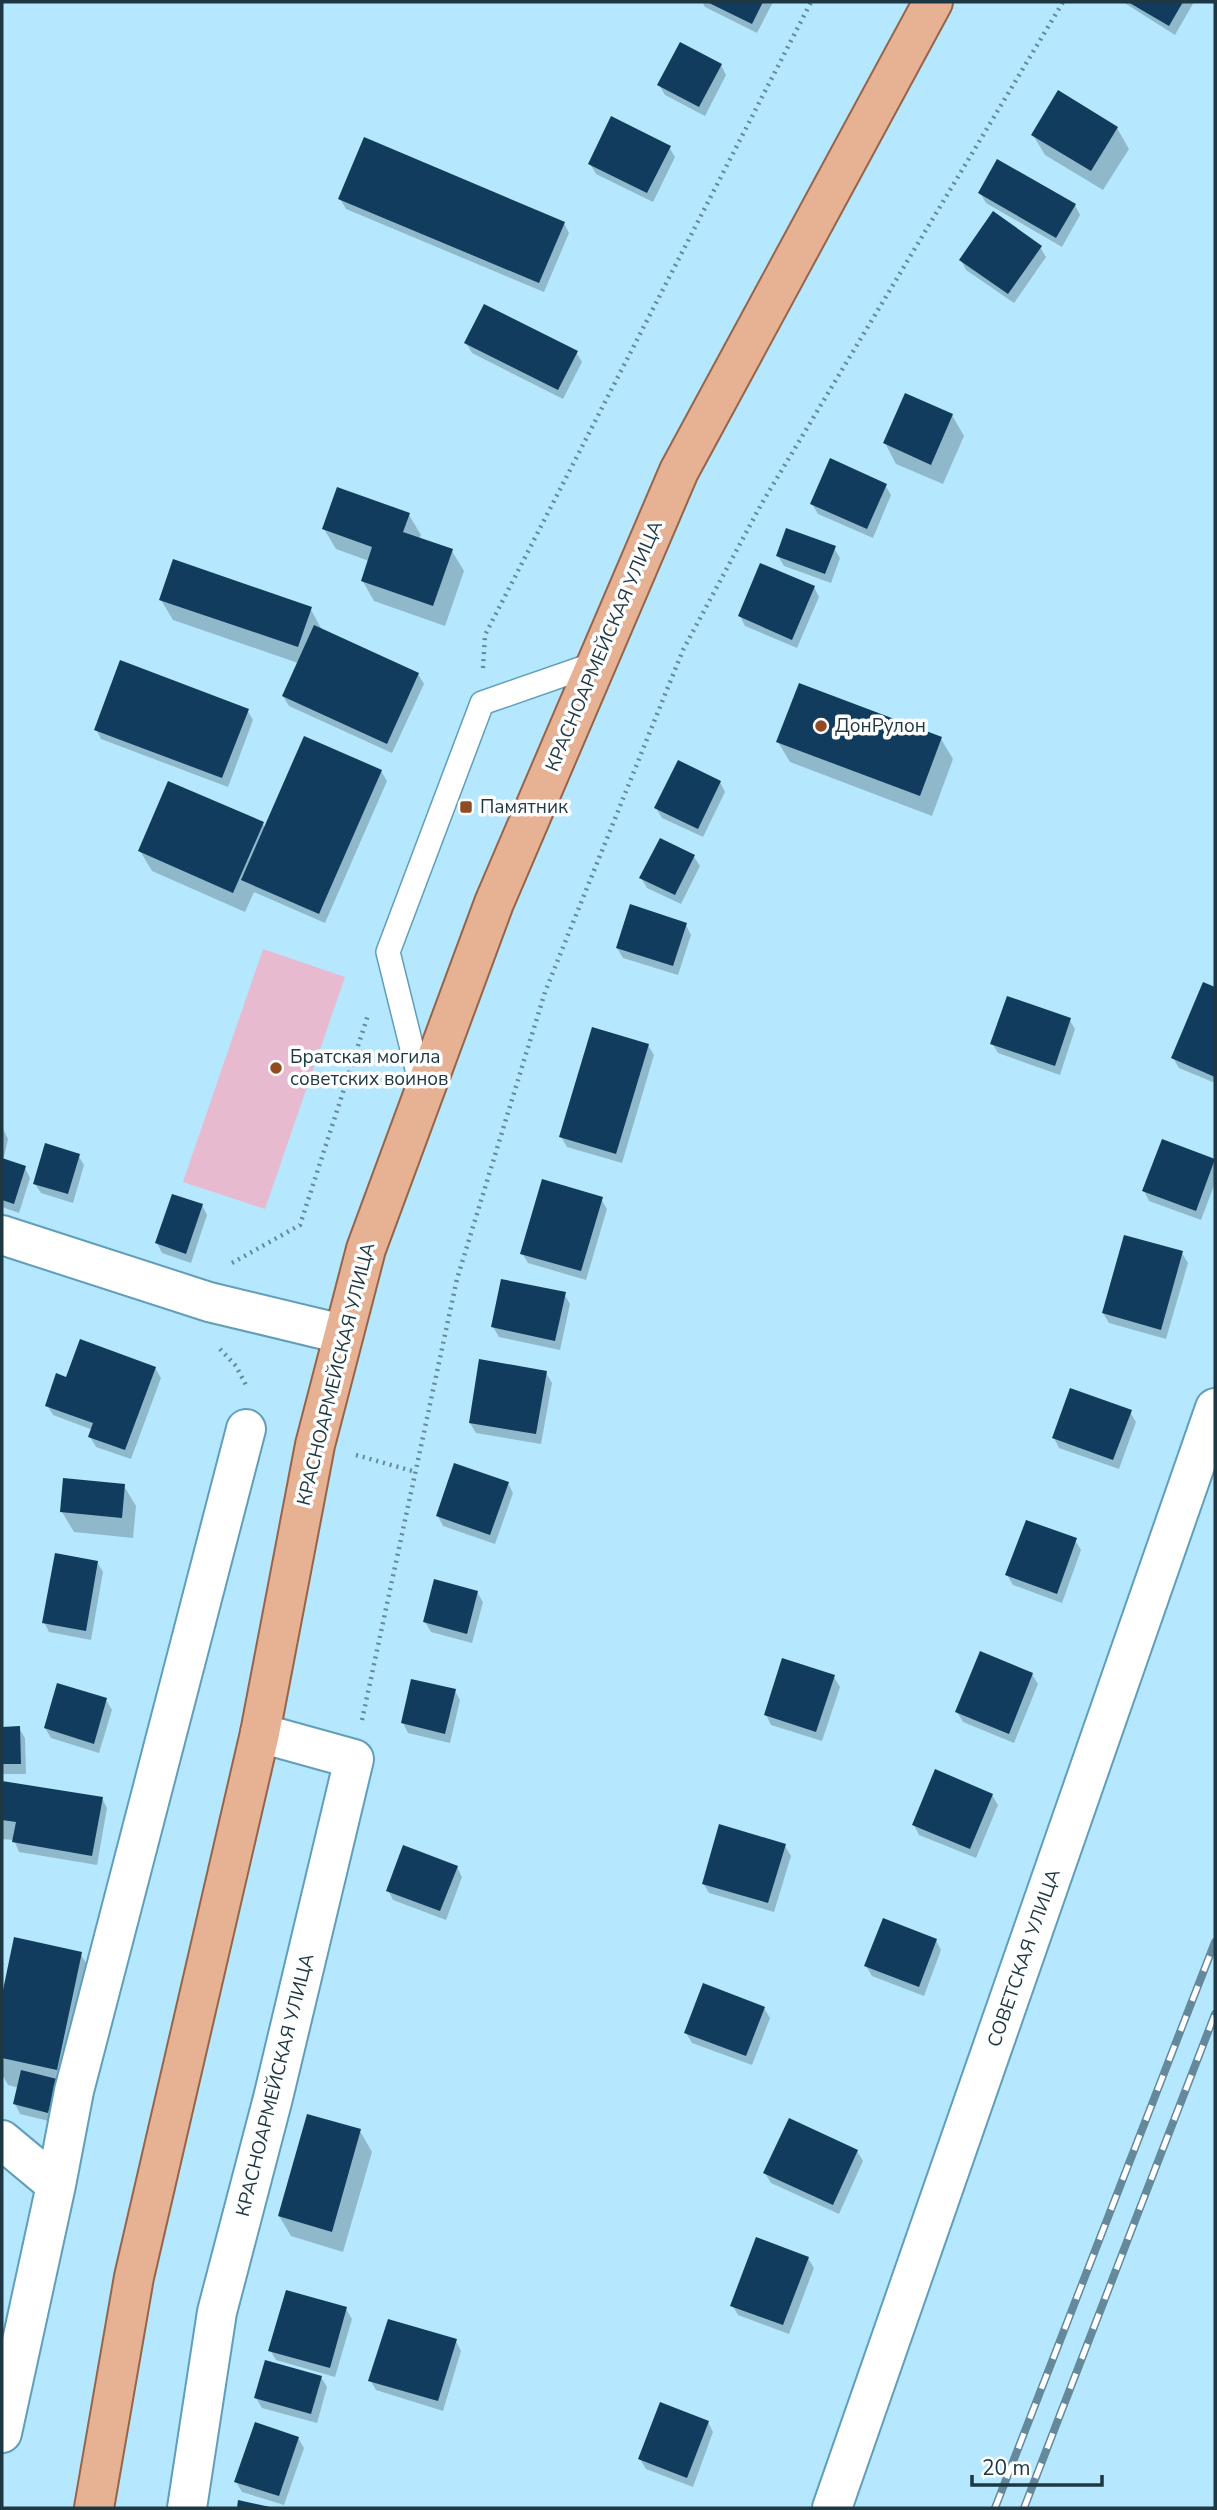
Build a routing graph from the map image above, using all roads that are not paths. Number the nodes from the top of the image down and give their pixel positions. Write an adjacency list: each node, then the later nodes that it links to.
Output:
1 (933, 2): 2 (main road, КРАСНОАРМЕЙСКАЯ УЛИЦА)
2 (597, 663): 3 (main road, КРАСНОАРМЕЙСКАЯ УЛИЦА); 3 (lane)
3 (423, 1094): 5 (main road, КРАСНОАРМЕЙСКАЯ УЛИЦА)
4 (2, 1234): 5 (street)
5 (342, 1334): 8 (main road, КРАСНОАРМЕЙСКАЯ УЛИЦА)
6 (1215, 1408): 14 (street, СОВЕТСКАЯ УЛИЦА)
7 (246, 1429): 10 (street)
8 (260, 1733): 12 (main road, КРАСНОАРМЕЙСКАЯ УЛИЦА); 13 (street, КРАСНОАРМЕЙСКАЯ УЛИЦА)
9 (2, 2140): 10 (street)
10 (56, 2185): 11 (street)
11 (2, 2433)
12 (94, 2508)
13 (187, 2508)
14 (832, 2508)

